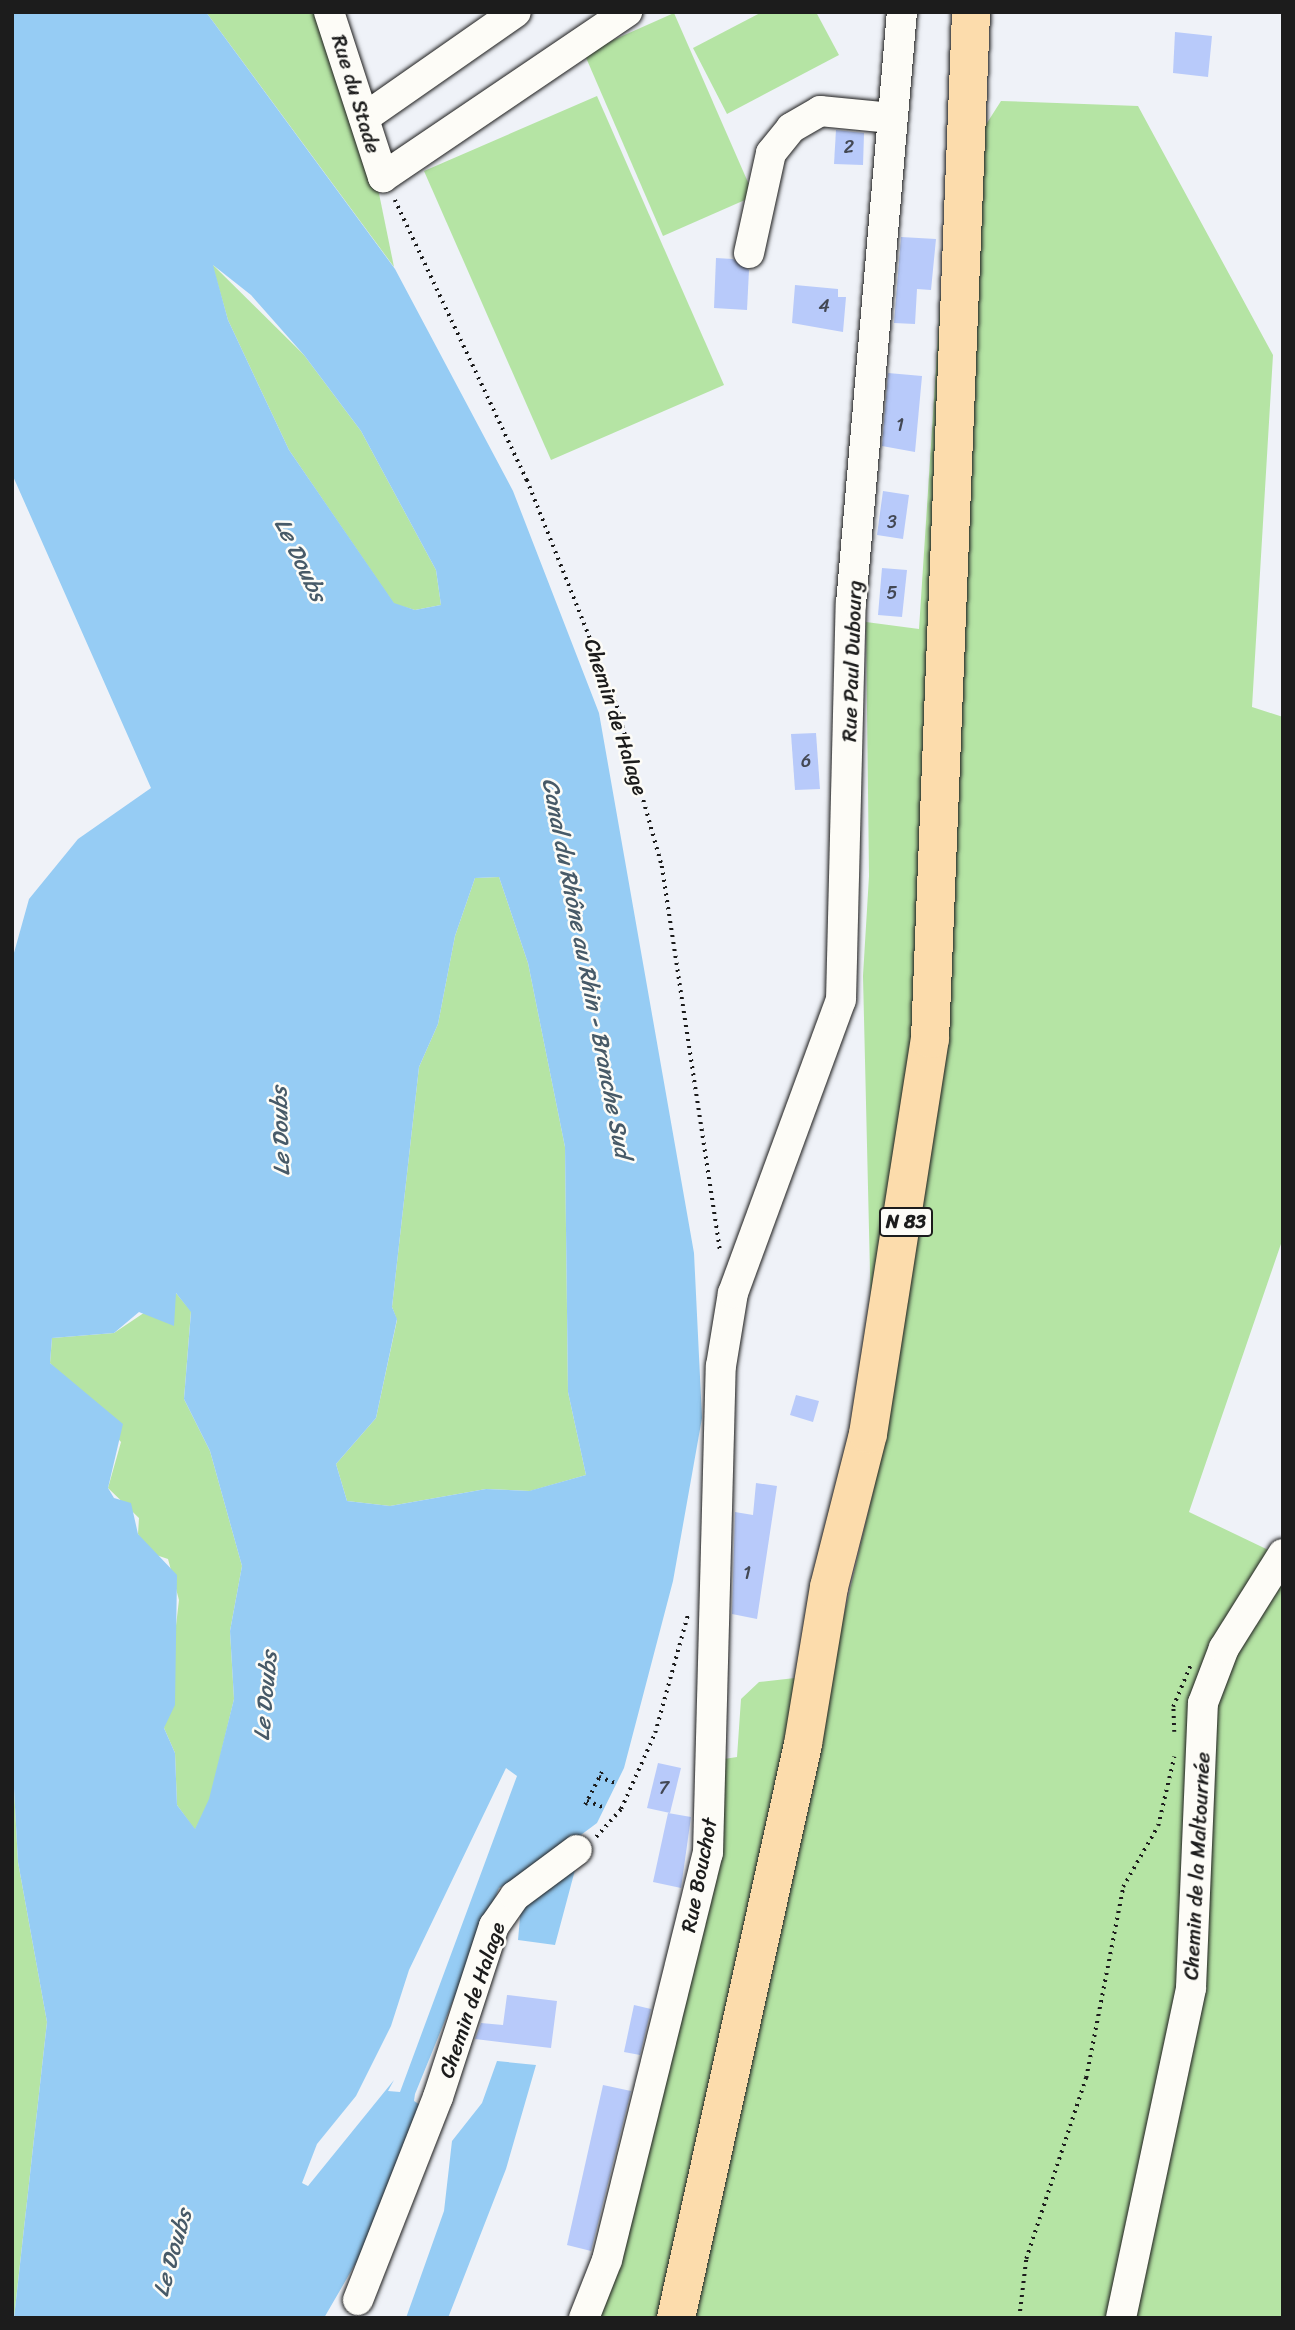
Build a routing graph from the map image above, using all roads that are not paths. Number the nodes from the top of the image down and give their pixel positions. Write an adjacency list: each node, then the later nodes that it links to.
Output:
1 (329, 12): 6 (street, Rue du Stade)
2 (516, 12): 6 (street)
3 (627, 12): 6 (street, Rue du Stade)
4 (902, 12): 7 (street, Rue Paul Dubourg)
5 (971, 12): 14 (main road, N 83)
6 (364, 118)
7 (892, 118): 8 (street); 9 (street, Rue Paul Dubourg)
8 (749, 253)
9 (724, 1419): 13 (street, Rue Bouchot)
10 (1283, 1554): 15 (street, Chemin de la Maltournée)
11 (577, 1850): 12 (street, Chemin de Halage)
12 (358, 2300)
13 (584, 2318)
14 (676, 2318)
15 (1121, 2318)

